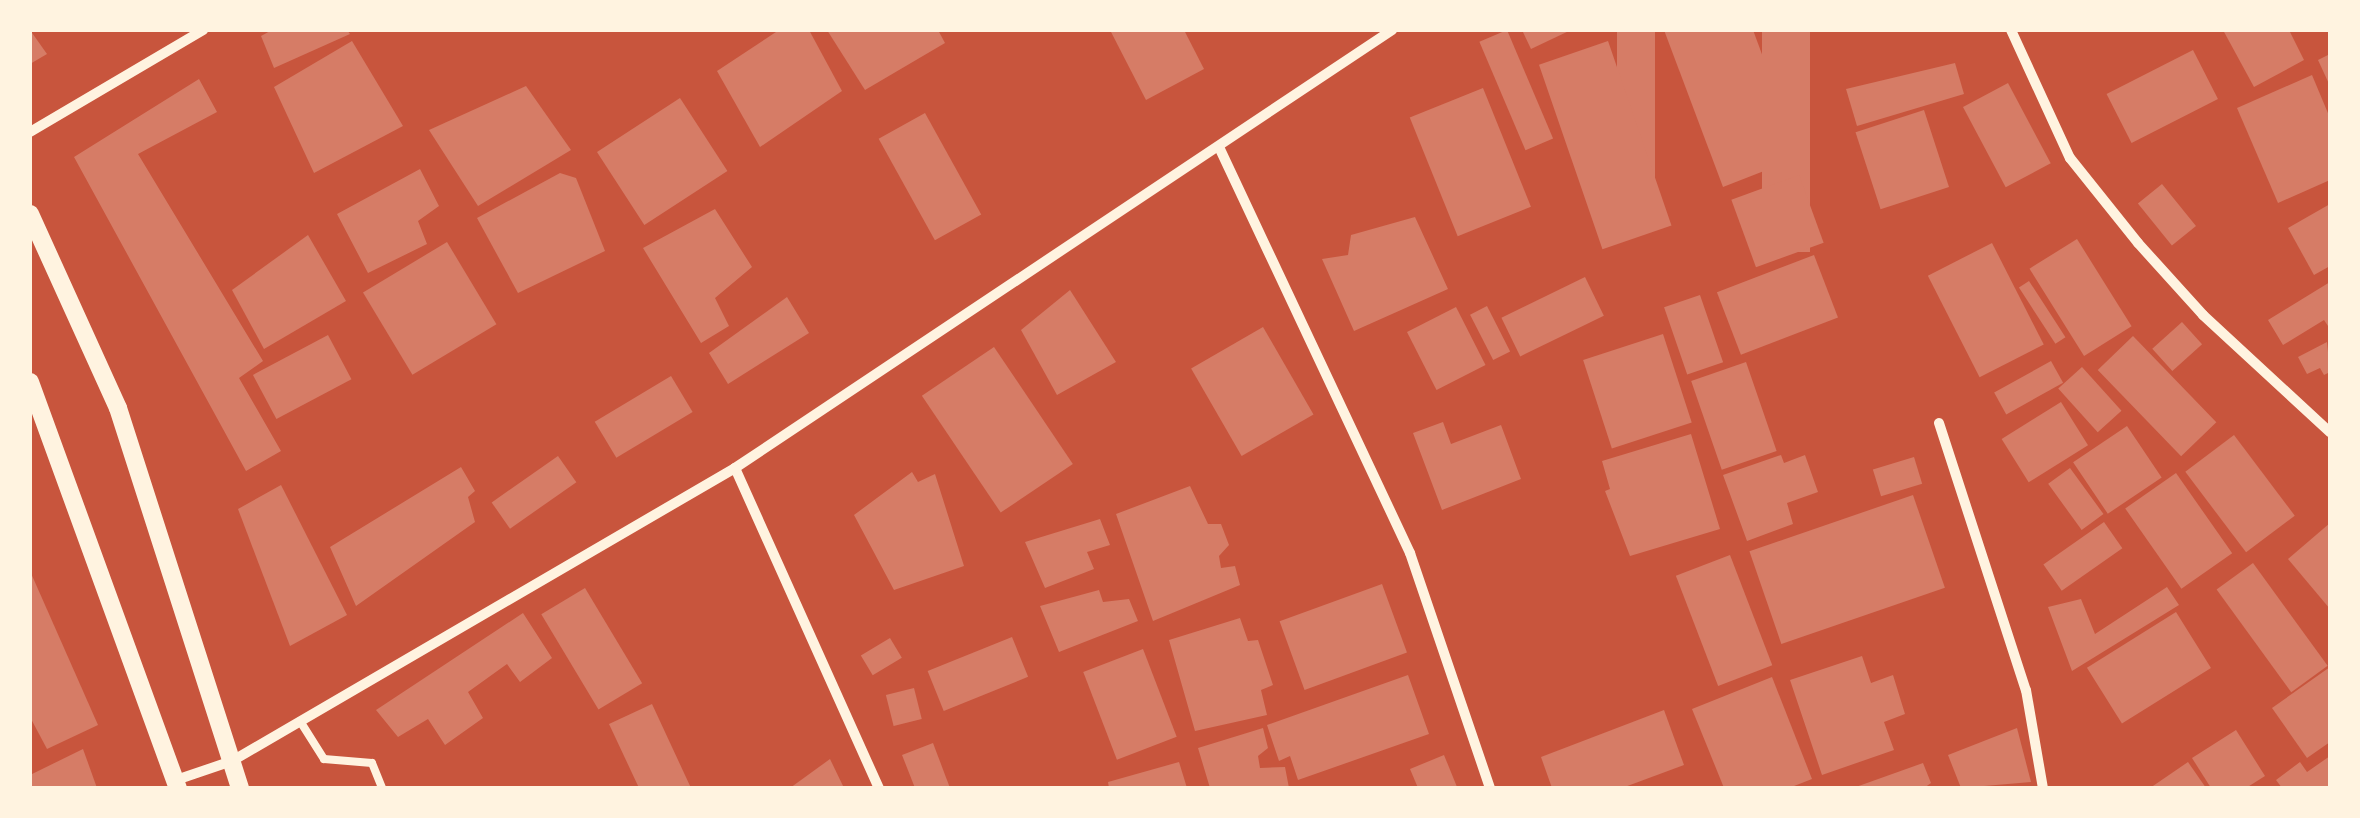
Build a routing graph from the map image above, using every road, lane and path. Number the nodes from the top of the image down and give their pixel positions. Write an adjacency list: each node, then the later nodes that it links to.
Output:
1 (202, 30): 4 (street)
2 (1392, 30): 5 (street)
3 (2011, 30): 10 (street)
4 (30, 132)
5 (1219, 147): 11 (street); 18 (street)
6 (30, 214): 13 (street)
7 (30, 382): 8 (street)
8 (37, 412): 14 (street)
9 (1939, 422): 19 (street)
10 (2330, 432)
11 (735, 468): 12 (street); 17 (street)
12 (300, 720): 13 (street); 16 (lane)
13 (232, 761): 14 (street); 15 (street)
14 (177, 784)
15 (240, 788)
16 (382, 788)
17 (879, 788)
18 (1490, 788)
19 (2044, 788)

